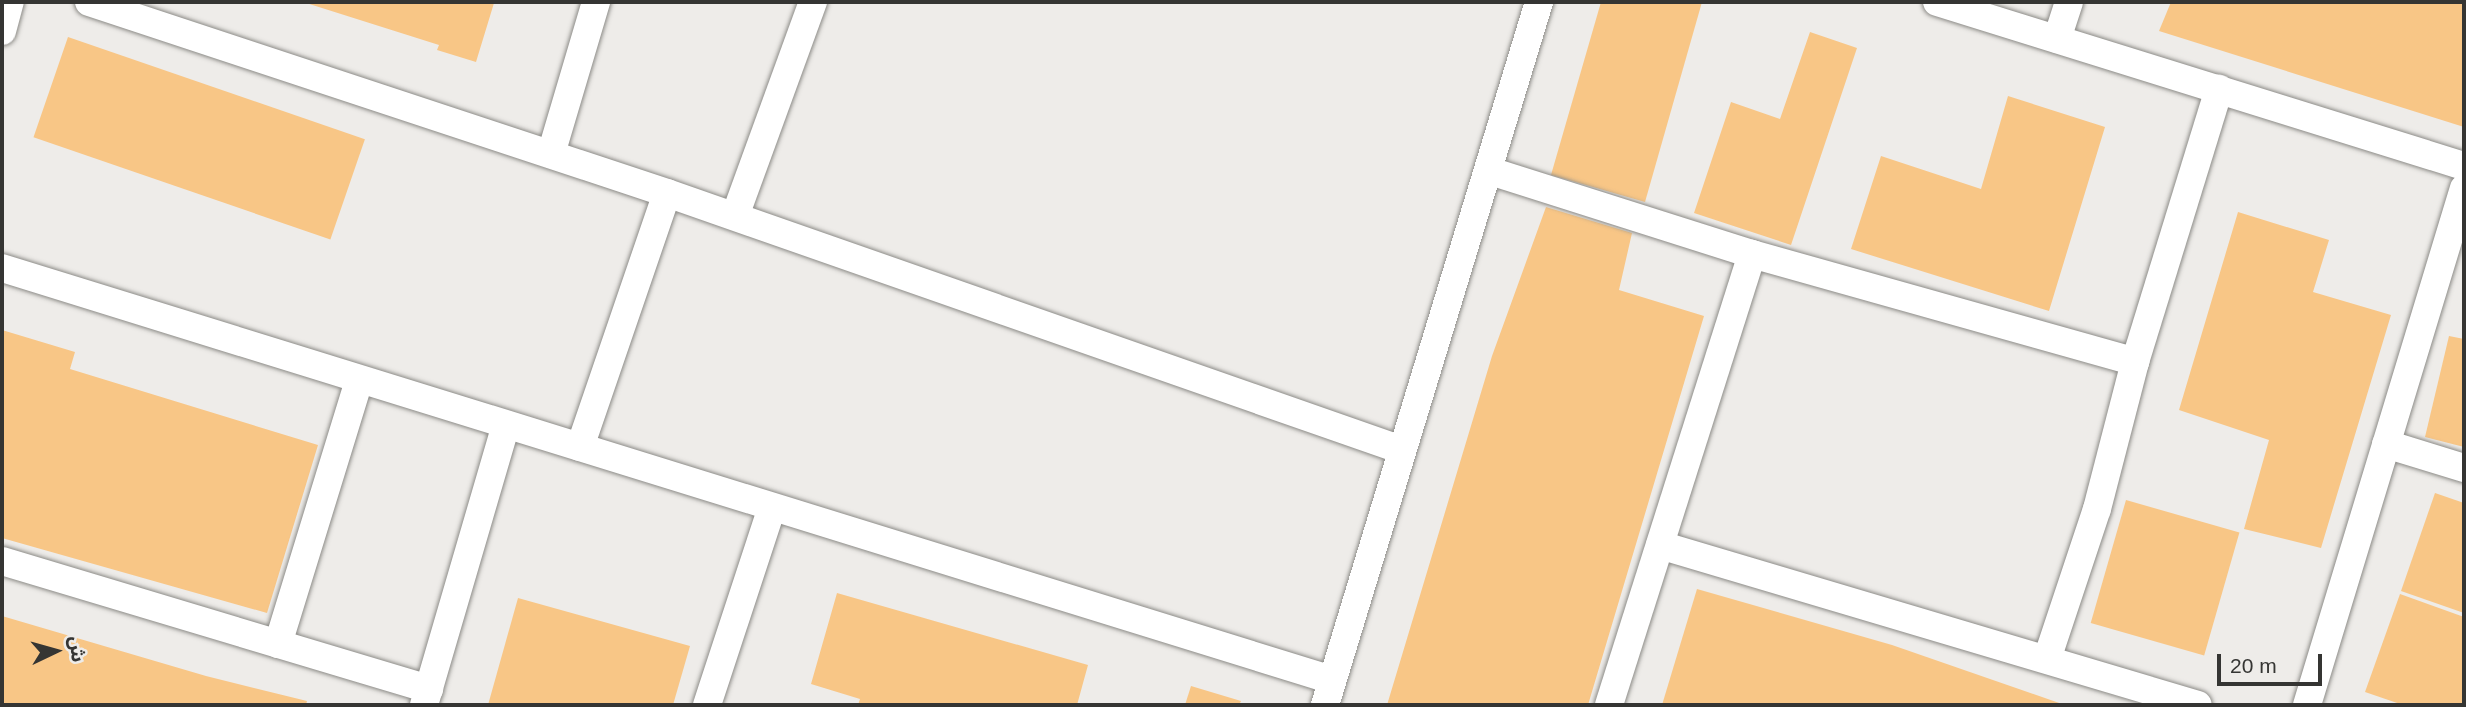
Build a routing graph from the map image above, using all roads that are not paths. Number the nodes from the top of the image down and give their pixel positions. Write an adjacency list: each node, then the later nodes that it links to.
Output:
1 (10, 2): 8 (street)
2 (89, 2): 11 (street)
3 (596, 2): 11 (street)
4 (813, 2): 16 (street)
5 (1539, 2): 13 (street)
6 (1937, 2): 9 (street)
7 (2069, 2): 9 (street)
8 (2, 31)
9 (2057, 39): 10 (street)
10 (2219, 89): 12 (street); 19 (street)
11 (551, 155): 15 (street)
12 (2464, 166)
13 (1490, 171): 17 (street); 24 (street)
14 (2464, 188): 22 (street)
15 (667, 192): 16 (street); 23 (street)
16 (735, 216): 24 (street)
17 (1752, 254): 19 (street); 27 (street)
18 (2, 268): 20 (street)
19 (2135, 362): 30 (street)
20 (359, 380): 21 (street); 29 (street)
21 (506, 425): 23 (street); 32 (street)
22 (2386, 444): 25 (street); 36 (street)
23 (580, 447): 26 (street)
24 (1399, 449): 31 (street)
25 (2464, 468)
26 (772, 507): 31 (street); 33 (street)
27 (1660, 545): 30 (street); 34 (street)
28 (2, 561): 29 (street)
29 (278, 644): 32 (street)
30 (2047, 659): 35 (street)
31 (1328, 693)
32 (427, 697)
33 (707, 705)
34 (1609, 705)
35 (2198, 705)
36 (2307, 705)

